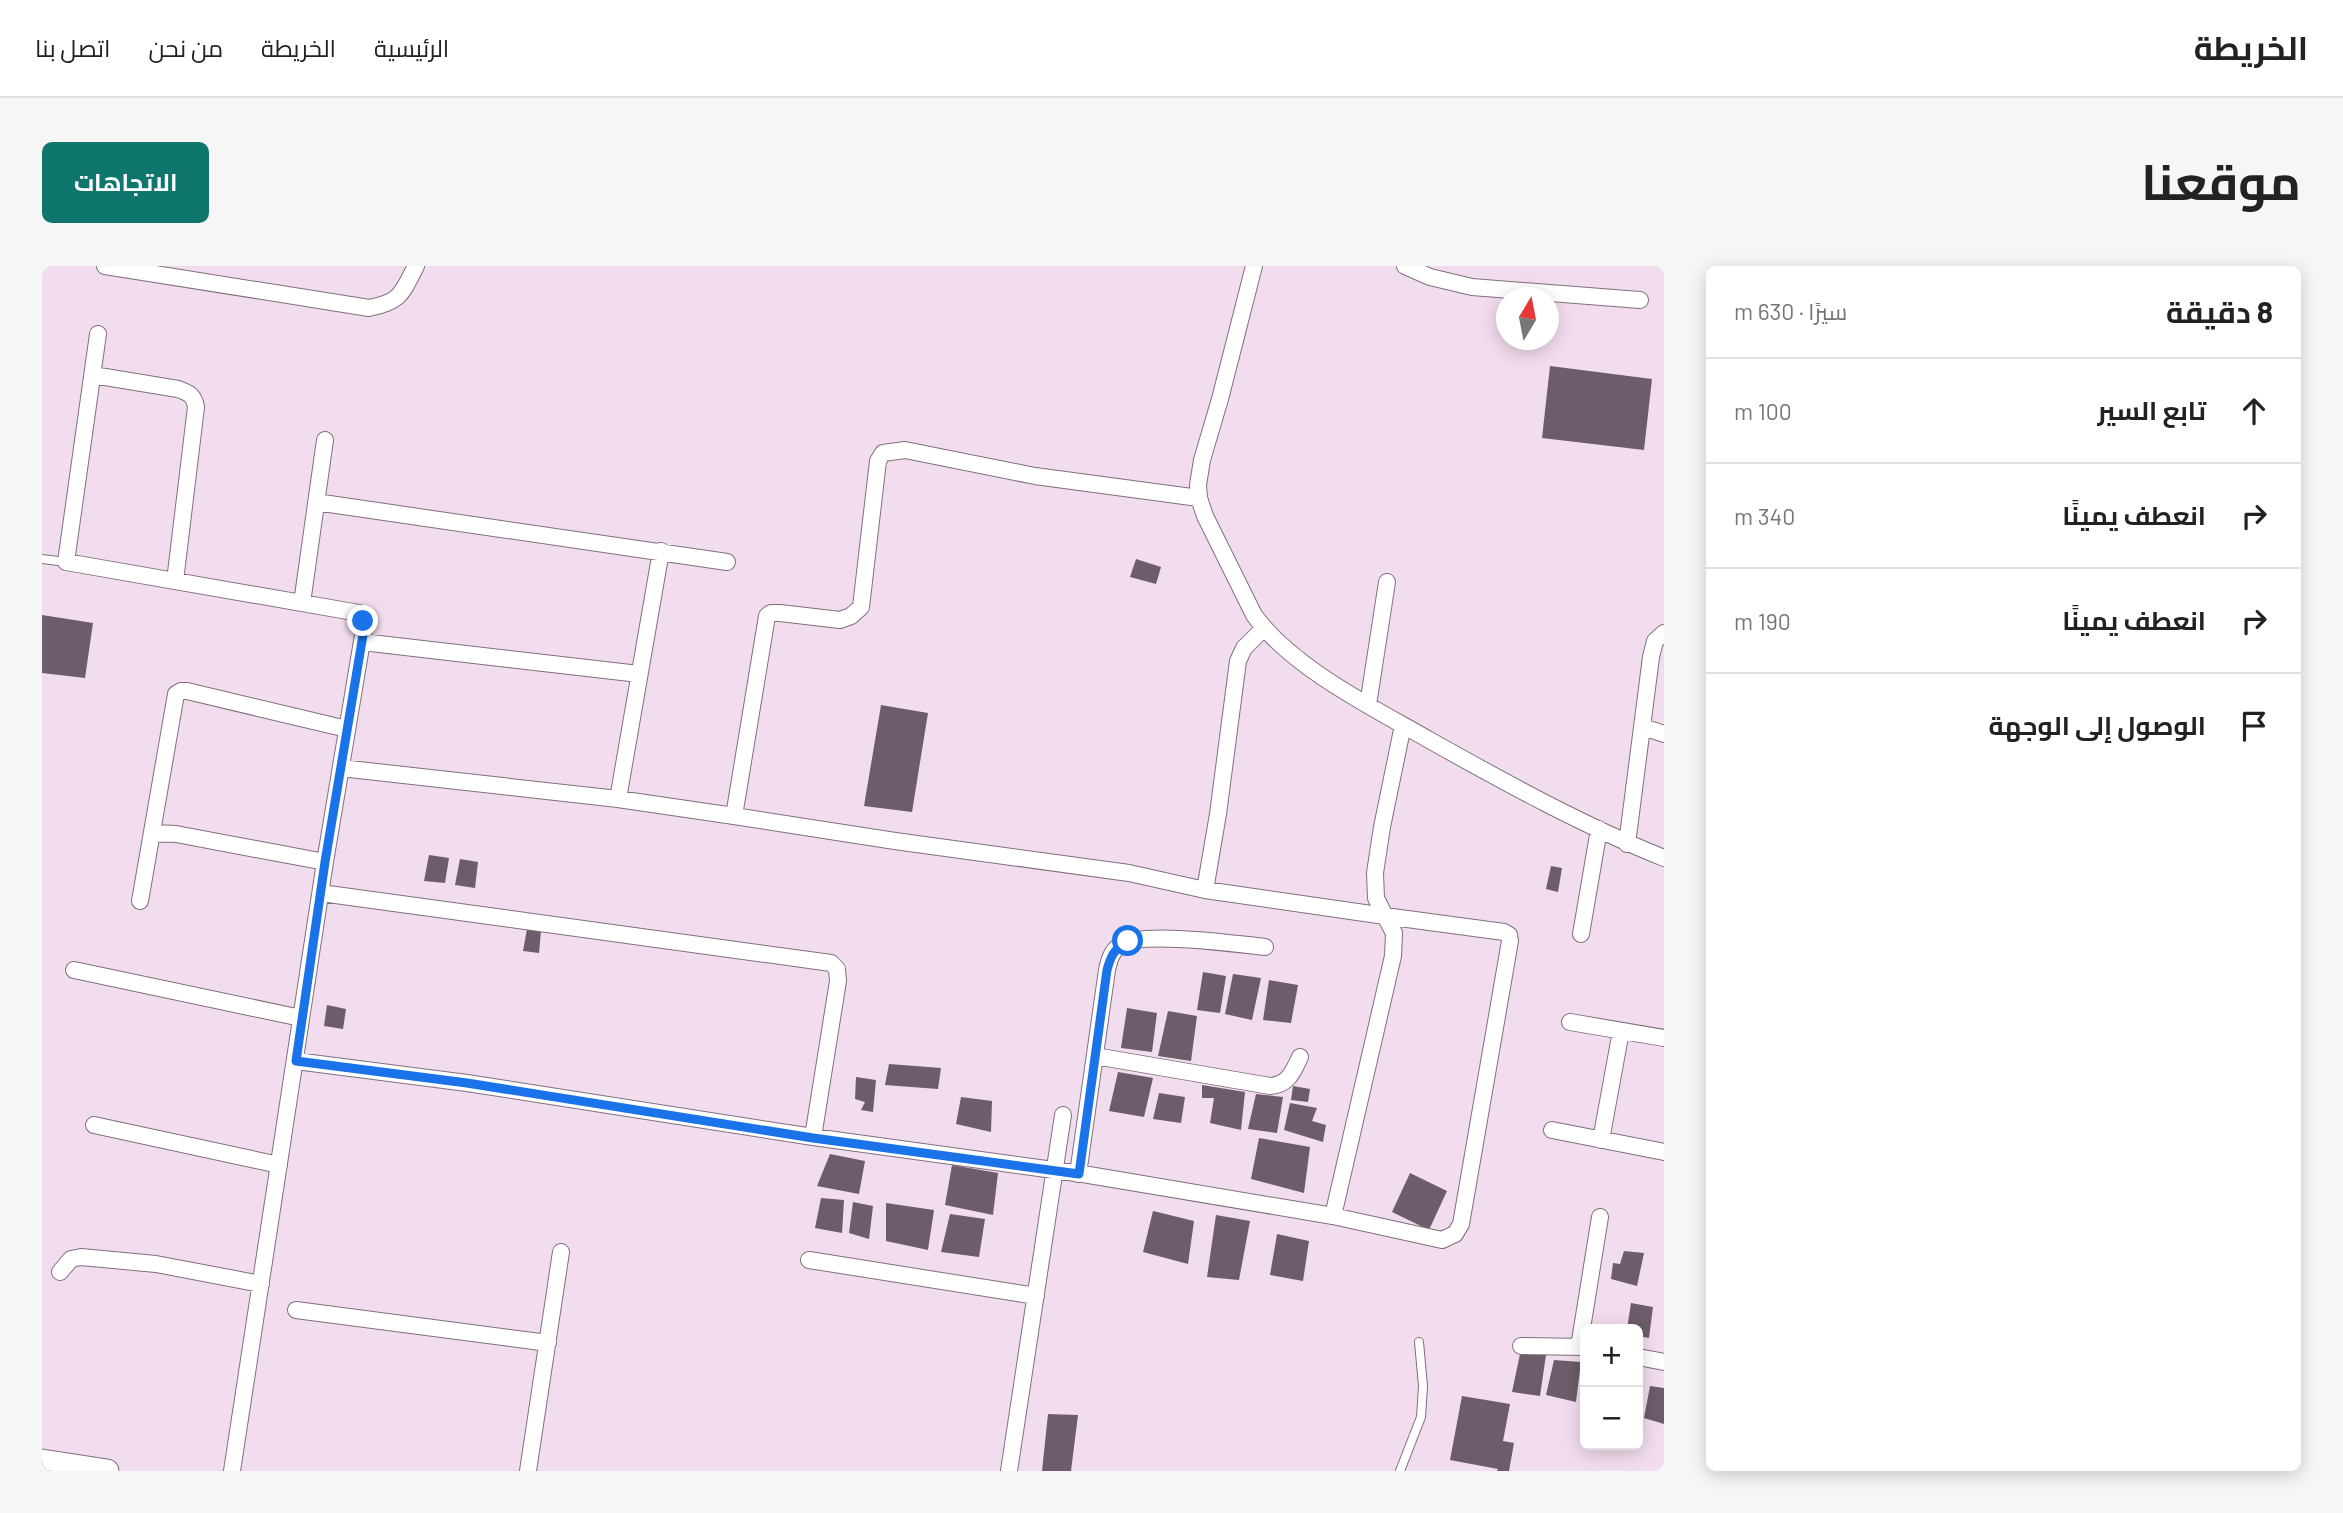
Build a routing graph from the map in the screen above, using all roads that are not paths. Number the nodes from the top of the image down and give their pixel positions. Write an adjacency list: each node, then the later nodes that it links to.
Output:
1 (104, 266): 2 (street)
2 (416, 266)
3 (1254, 266): 9 (street)
4 (1405, 266): 5 (street)
5 (1640, 300)
6 (98, 334): 7 (street)
7 (93, 375): 13 (street); 15 (street)
8 (325, 440): 10 (street)
9 (1199, 498): 18 (street); 29 (street)
10 (316, 502): 11 (street); 17 (street)
11 (660, 551): 14 (street); 21 (street)
12 (42, 559): 13 (lane)
13 (66, 562): 15 (street)
14 (727, 562)
15 (175, 581): 17 (street)
16 (1387, 582): 22 (street)
17 (302, 603): 20 (street)
18 (1264, 628): 22 (street); 35 (street)
19 (1664, 633): 24 (street)
20 (362, 642): 21 (street); 25 (street)
21 (639, 674): 28 (street)
22 (1367, 705): 23 (street)
23 (1403, 725): 30 (street); 38 (street)
24 (1643, 727): 26 (street); 32 (street)
25 (347, 729): 27 (street); 31 (street)
26 (1664, 734)
27 (341, 768): 28 (street); 34 (street)
28 (618, 799): 29 (street)
29 (734, 816): 35 (street)
30 (1599, 829): 32 (street); 39 (street)
31 (152, 833): 34 (street); 37 (street)
32 (1627, 844): 33 (street)
33 (1664, 858)
34 (325, 862): 36 (street)
35 (1205, 890): 38 (street)
36 (321, 893): 42 (street); 52 (street)
37 (140, 901)
38 (1385, 916): 58 (street); 58 (street)
39 (1581, 934)
40 (1265, 947): 46 (street)
41 (74, 971): 42 (street)
42 (301, 1018): 48 (street)
43 (1570, 1022): 44 (street)
44 (1621, 1031): 45 (street); 53 (street)
45 (1664, 1038)
46 (1095, 1056): 47 (street); 57 (street)
47 (1300, 1057)
48 (296, 1061): 52 (street); 55 (street)
49 (1063, 1115): 56 (street)
50 (94, 1125): 55 (street)
51 (1552, 1130): 53 (street)
52 (813, 1138): 56 (street)
53 (1601, 1140): 54 (street)
54 (1664, 1152)
55 (279, 1166): 63 (street)
56 (1056, 1170): 57 (street); 64 (street)
57 (1079, 1174): 58 (street)
58 (1332, 1216)
59 (1600, 1217): 66 (street)
60 (561, 1252): 68 (street)
61 (808, 1260): 64 (street)
62 (60, 1272): 63 (street)
63 (261, 1284): 76 (street)
64 (1036, 1296): 78 (street)
65 (296, 1310): 68 (street)
66 (1585, 1324)
67 (1419, 1342): 79 (lane)
68 (548, 1343): 77 (street)
69 (1521, 1346): 70 (street)
70 (1580, 1347)
71 (1643, 1358): 72 (street)
72 (1664, 1362)
73 (42, 1461): 74 (street)
74 (68, 1468): 75 (street)
75 (107, 1471)
76 (232, 1471)
77 (528, 1471)
78 (1009, 1471)
79 (1400, 1471)

